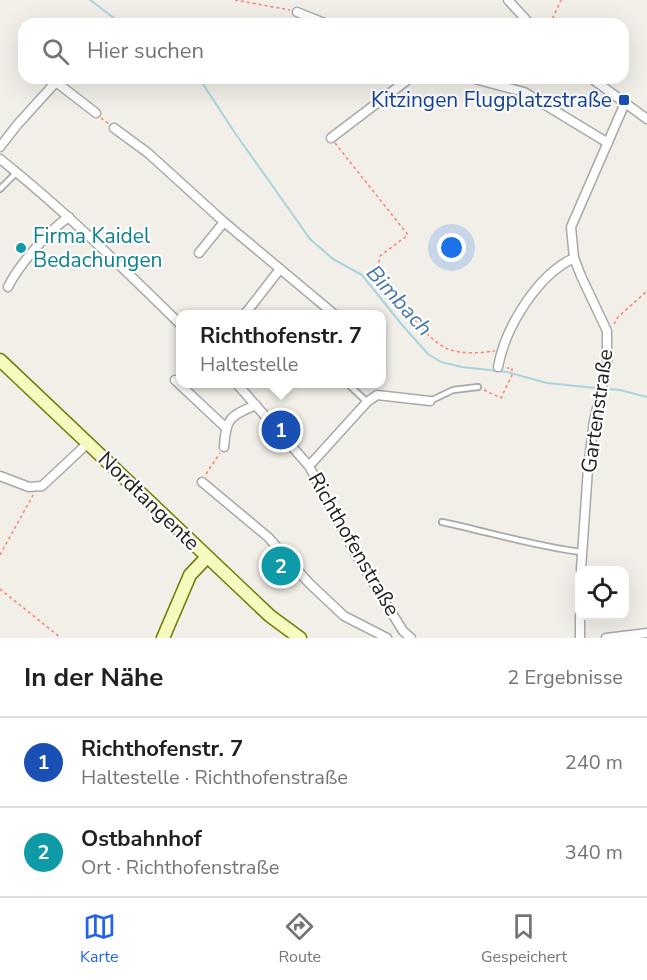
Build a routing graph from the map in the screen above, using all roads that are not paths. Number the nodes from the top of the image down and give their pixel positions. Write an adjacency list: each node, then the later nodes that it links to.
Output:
1 (508, 0): 4 (street)
2 (297, 12): 3 (street)
3 (312, 18)
4 (524, 18)
5 (54, 84): 16 (street)
6 (59, 84): 11 (street)
7 (402, 84): 14 (street)
8 (494, 84): 15 (street)
9 (599, 84): 10 (street)
10 (625, 104): 12 (street); 15 (street, Gartenstraße)
11 (96, 113)
12 (647, 118)
13 (114, 128): 21 (street)
14 (331, 138)
15 (608, 143): 23 (street, Gartenstraße)
16 (0, 147)
17 (0, 159): 18 (street)
18 (17, 172): 19 (lane); 20 (street)
19 (0, 187)
20 (69, 217): 25 (street); 28 (street)
21 (224, 222): 22 (street); 24 (street)
22 (199, 253)
23 (574, 258): 30 (street); 45 (street, Gartenstraße)
24 (280, 269): 26 (street); 27 (street)
25 (8, 286)
26 (249, 310)
27 (328, 310)
28 (176, 320)
29 (0, 360): 39 (main road, Nordtangente)
30 (498, 367)
31 (478, 387): 35 (lane)
32 (184, 388): 38 (street)
33 (241, 388): 37 (street, Richthofenstraße)
34 (352, 388): 36 (lane)
35 (430, 401): 36 (street)
36 (367, 402): 41 (street)
37 (256, 405): 38 (street); 41 (street, Richthofenstraße)
38 (225, 427): 40 (street)
39 (88, 443): 42 (street); 46 (main road, Nordtangente)
40 (224, 447)
41 (309, 466): 50 (street, Richthofenstraße)
42 (0, 476)
43 (202, 482): 53 (street, Richthofenstraße)
44 (442, 522): 45 (lane)
45 (581, 552): 47 (street, Gartenstraße)
46 (207, 557): 51 (main road); 52 (main road, Nordtangente)
47 (580, 566)
48 (580, 620): 54 (street)
49 (647, 633): 55 (street)
50 (409, 636)
51 (163, 638)
52 (300, 638)
53 (387, 638)
54 (580, 638)
55 (606, 638)

